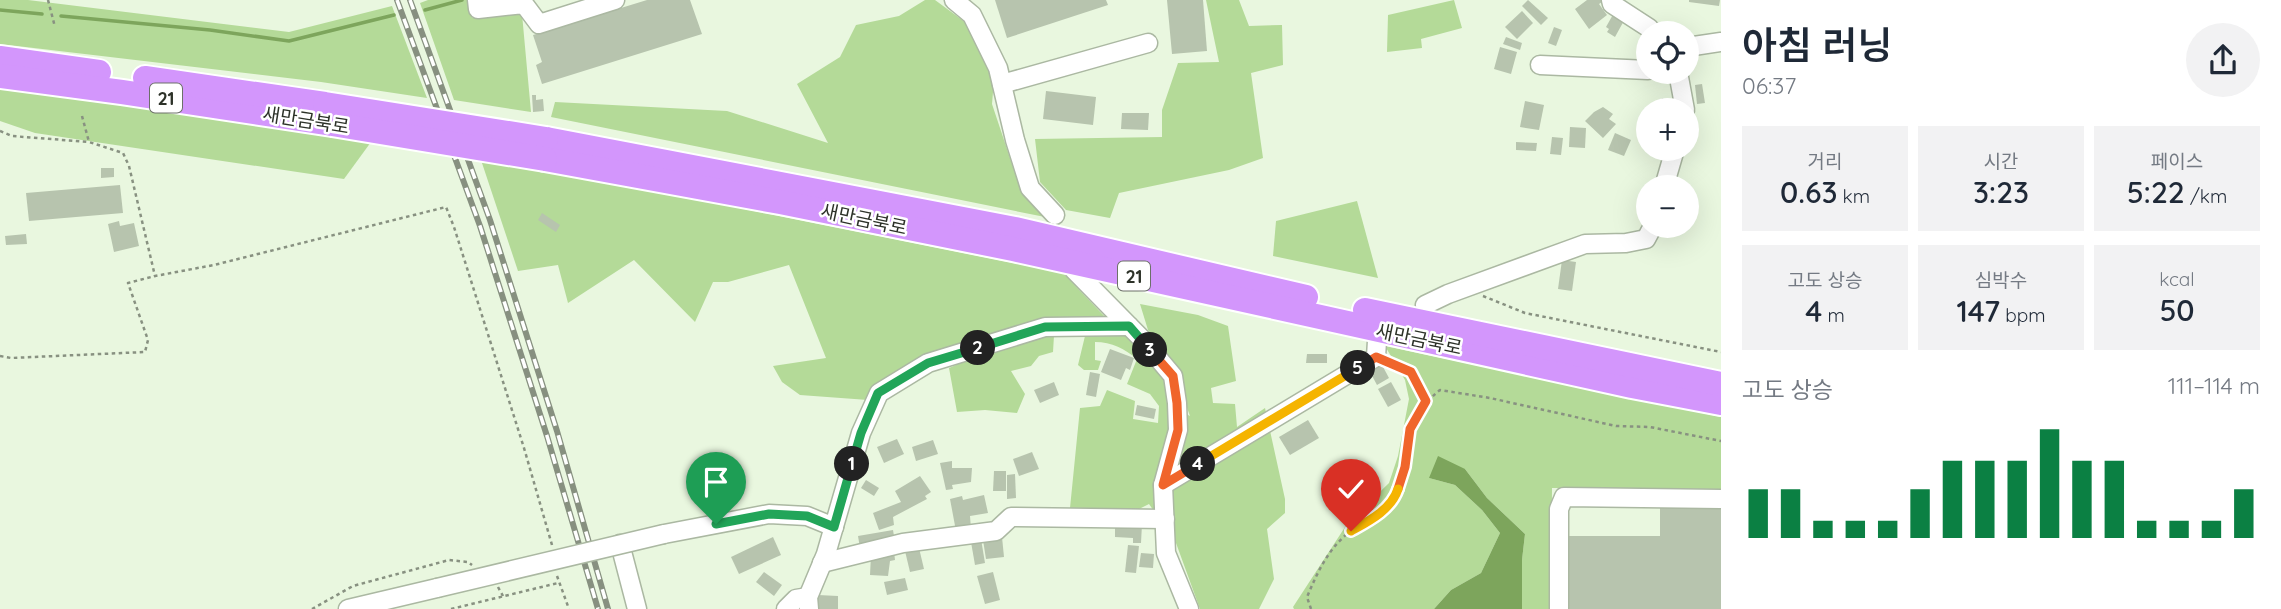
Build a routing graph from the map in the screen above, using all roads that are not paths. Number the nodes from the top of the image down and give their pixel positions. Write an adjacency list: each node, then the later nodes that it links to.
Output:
1 (615, 0): 4 (street)
2 (954, 0): 13 (street)
3 (1611, 0): 5 (street)
4 (478, 4)
5 (1638, 21)
6 (1721, 42): 8 (street)
7 (1148, 43): 13 (street)
8 (1699, 45)
9 (0, 58): 14 (highway, 새만금북로 / 21)
10 (1540, 65): 11 (street)
11 (1636, 69)
12 (0, 76): 14 (highway, 새만금북로 / 21)
13 (1002, 84): 16 (street)
14 (328, 114): 15 (highway, 새만금북로 / 21, bridge)
15 (546, 148): 22 (highway, 새만금북로 / 21); 23 (highway, 새만금북로 / 21)
16 (1055, 215)
17 (1647, 238): 19 (street)
18 (1074, 270): 20 (street)
19 (1425, 305)
20 (1129, 326): 24 (street); 27 (street)
21 (1377, 349): 24 (street)
22 (1721, 384)
23 (1721, 403)
24 (1163, 485): 26 (street)
25 (1721, 499): 35 (street)
26 (1165, 519): 29 (street); 34 (street)
27 (834, 527): 28 (street, bridge); 29 (street)
28 (620, 544): 31 (street, bridge); 32 (street)
29 (822, 563): 30 (street)
30 (808, 603): 33 (street)
31 (348, 609)
32 (637, 609)
33 (786, 609)
34 (1189, 609)
35 (1559, 609)

